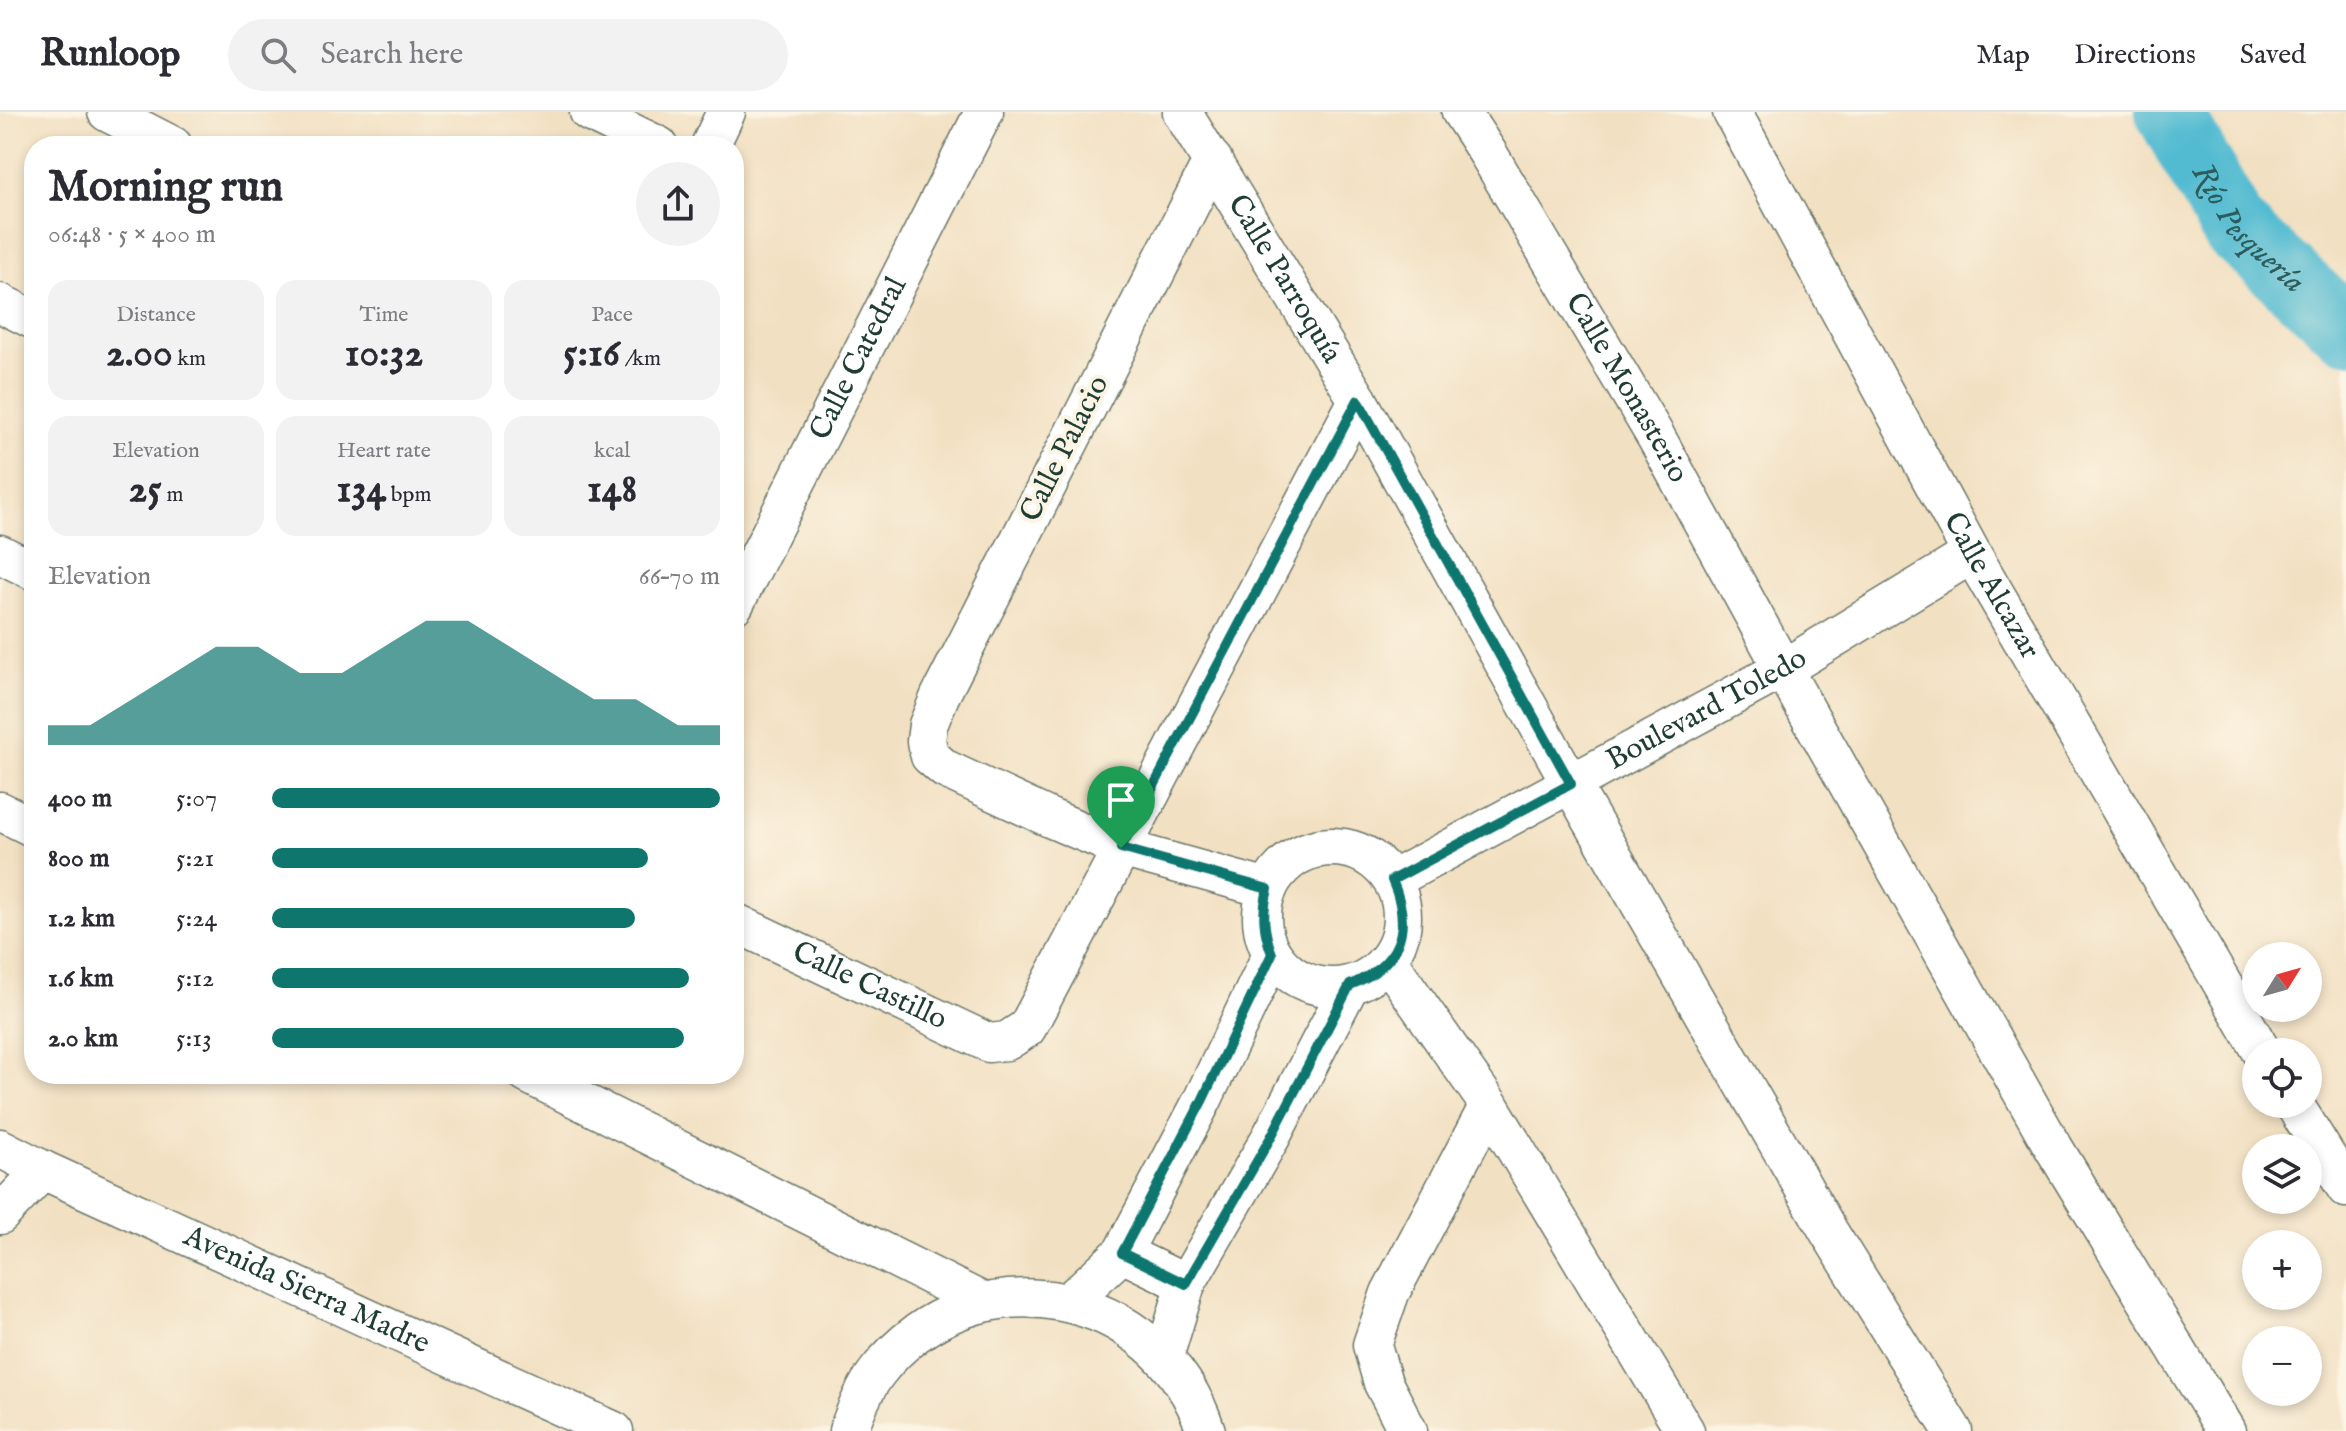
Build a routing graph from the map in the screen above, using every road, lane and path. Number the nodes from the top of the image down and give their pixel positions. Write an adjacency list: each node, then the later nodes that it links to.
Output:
1 (107, 112): 8 (street)
2 (589, 112): 9 (street)
3 (726, 112): 10 (street)
4 (984, 112): 18 (street, Calle Catedral)
5 (1182, 112): 11 (street, Calle Parroquía)
6 (1461, 112): 19 (street, Calle Monasterio)
7 (1732, 112): 16 (street, Calle Alcazar)
8 (154, 136)
9 (638, 136)
10 (715, 136)
11 (1213, 160): 14 (street, Calle Parroquía); 23 (street, Calle Palacio)
12 (0, 303): 13 (street)
13 (24, 315)
14 (1358, 400): 20 (street, Calle Parroquía); 23 (street)
15 (0, 554): 17 (street)
16 (1972, 554): 19 (street, Boulevard Toledo); 30 (street, Calle Alcazar)
17 (24, 566)
18 (744, 585)
19 (1783, 669): 20 (street, Boulevard Toledo); 49 (street, Calle Monasterio)
20 (1571, 784): 24 (street, Boulevard Toledo); 48 (street, Calle Parroquía)
21 (0, 811): 22 (street)
22 (24, 823)
23 (1121, 848): 25 (street); 26 (street, Calle Castillo)
24 (1392, 880): 25 (street); 28 (street)
25 (1268, 889): 27 (street)
26 (744, 927)
27 (1272, 954): 29 (street); 38 (street)
28 (1388, 961): 29 (street); 32 (street)
29 (1350, 985): 39 (street)
30 (2254, 1038)
31 (547, 1084): 40 (street)
32 (1489, 1105): 46 (street); 47 (street)
33 (2303, 1118): 36 (street)
34 (0, 1148): 35 (street, Avenida Sierra Madre)
35 (43, 1170): 37 (street); 43 (street, Avenida Sierra Madre)
36 (2346, 1188)
37 (0, 1215)
38 (1122, 1253): 39 (street); 41 (street)
39 (1186, 1284): 42 (street)
40 (983, 1302): 41 (street); 44 (street)
41 (1069, 1302): 42 (street)
42 (1164, 1357): 45 (street)
43 (614, 1431)
44 (848, 1431)
45 (1206, 1431)
46 (1408, 1431)
47 (1685, 1431)
48 (1953, 1431)
49 (2226, 1431)

